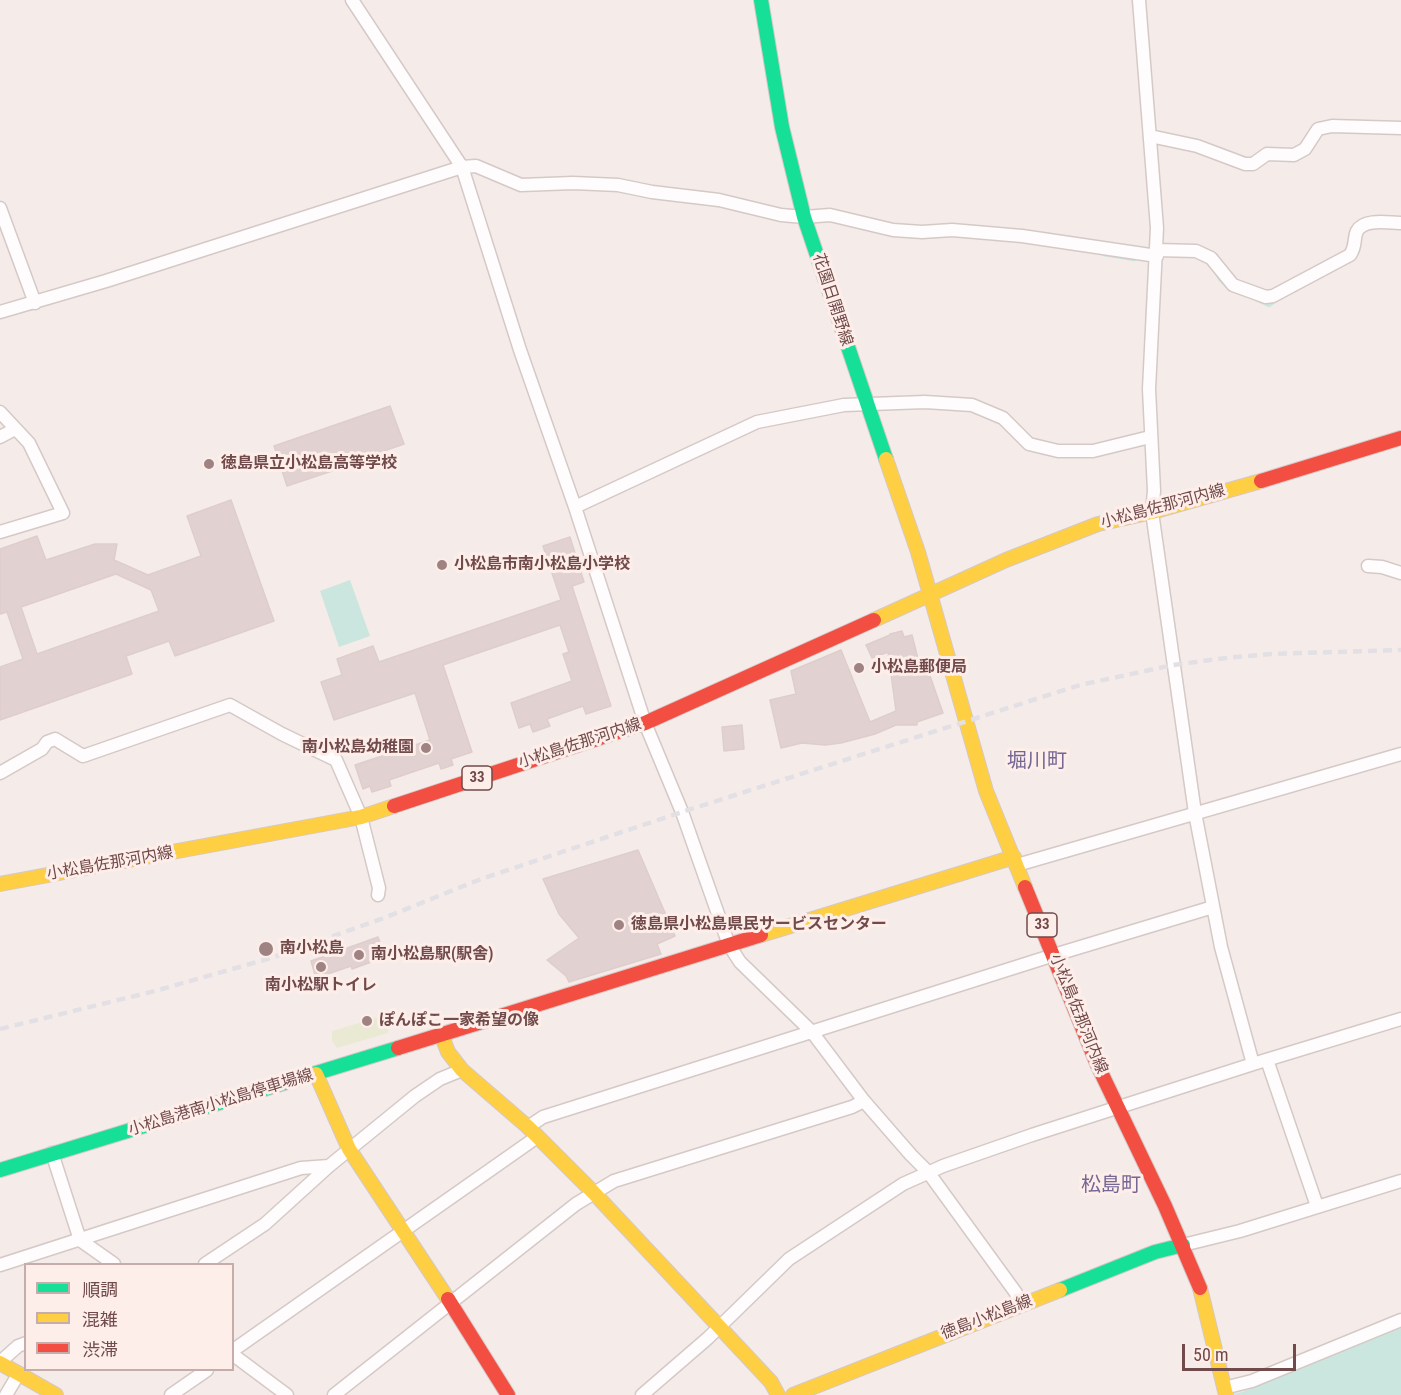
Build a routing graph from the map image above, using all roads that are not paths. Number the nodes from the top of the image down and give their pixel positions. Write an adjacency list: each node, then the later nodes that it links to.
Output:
1 (352, 0): 6 (street)
2 (761, 0): 8 (main road, 花園日開野線)
3 (1139, 0): 5 (street)
4 (1401, 128): 5 (street)
5 (1150, 136): 10 (street)
6 (462, 167): 8 (street); 11 (street); 19 (street)
7 (0, 208): 11 (street)
8 (804, 217): 10 (street); 13 (main road, 花園日開野線)
9 (1401, 222): 10 (street)
10 (1157, 253): 17 (street)
11 (35, 303): 12 (street)
12 (0, 312)
13 (867, 405): 17 (street); 19 (street); 24 (main road, 花園日開野線)
14 (0, 412): 15 (street)
15 (15, 429): 16 (street); 21 (street)
16 (0, 437)
17 (1150, 437): 20 (street)
18 (1401, 438): 20 (main road, 小松島佐那河内線 / 33)
19 (575, 507): 25 (street)
20 (1152, 512): 24 (main road, 小松島佐那河内線 / 33); 28 (street)
21 (0, 532)
22 (1368, 566): 23 (street)
23 (1401, 573)
24 (930, 594): 25 (main road, 小松島佐那河内線 / 33); 30 (main road, 小松島佐那河内線 / 33)
25 (645, 723): 29 (main road, 小松島佐那河内線 / 33); 34 (street)
26 (1401, 754): 28 (street)
27 (0, 773): 29 (street)
28 (1195, 813): 30 (street); 33 (street)
29 (361, 817): 31 (main road, 小松島佐那河内線 / 33); 32 (street)
30 (1016, 861): 34 (main road, 小松島港南小松島停車場線); 35 (main road, 小松島佐那河内線 / 33)
31 (0, 884)
32 (378, 895)
33 (1213, 907): 35 (street); 40 (street)
34 (729, 945): 37 (street); 38 (main road, 小松島港南小松島停車場線)
35 (1054, 954): 37 (street); 44 (main road, 小松島佐那河内線 / 33)
36 (1401, 1019): 39 (street)
37 (812, 1032): 43 (street); 45 (street)
38 (441, 1034): 41 (main road); 42 (main road, 小松島港南小松島停車場線)
39 (1267, 1060): 40 (street); 53 (street)
40 (1253, 1064): 44 (street)
41 (462, 1070): 45 (main road); 46 (street)
42 (316, 1074): 46 (main road); 47 (main road, 小松島港南小松島停車場線)
43 (864, 1101): 50 (street); 52 (street)
44 (1120, 1109): 50 (street); 56 (main road, 小松島佐那河内線 / 33)
45 (533, 1132): 52 (main road); 54 (street)
46 (349, 1149): 48 (street); 54 (main road)
47 (52, 1153): 49 (main road, 小松島港南小松島停車場線); 55 (street)
48 (329, 1166): 55 (street); 58 (street)
49 (0, 1170)
50 (928, 1172): 61 (street); 63 (street)
51 (1401, 1180): 53 (street)
52 (593, 1192): 60 (street); 63 (main road)
53 (1317, 1206): 56 (street)
54 (403, 1232): 60 (main road); 65 (street)
55 (80, 1240): 57 (street); 59 (street)
56 (1183, 1245): 61 (main road, 徳島小松島線); 70 (main road, 小松島佐那河内線 / 33)
57 (113, 1263)
58 (206, 1263)
59 (0, 1265)
60 (450, 1303): 75 (street); 76 (main road)
61 (1020, 1305): 79 (main road, 徳島小松島線)
62 (1401, 1320): 70 (street)
63 (720, 1326): 77 (street); 78 (main road)
64 (24, 1344): 67 (street)
65 (234, 1352)
66 (234, 1355): 74 (street)
67 (0, 1363): 69 (main road)
68 (206, 1371): 73 (street)
69 (19, 1373): 71 (street); 72 (main road)
70 (1225, 1392)
71 (6, 1395)
72 (56, 1395)
73 (171, 1395)
74 (287, 1395)
75 (334, 1395)
76 (508, 1395)
77 (642, 1395)
78 (778, 1395)
79 (793, 1395)

